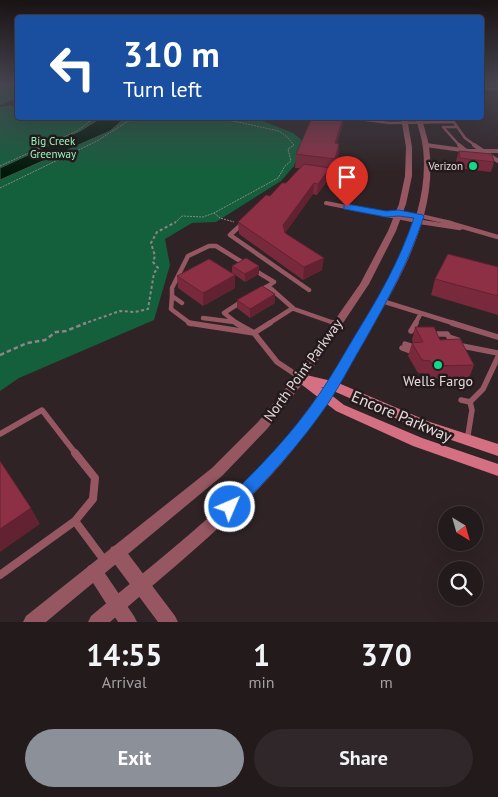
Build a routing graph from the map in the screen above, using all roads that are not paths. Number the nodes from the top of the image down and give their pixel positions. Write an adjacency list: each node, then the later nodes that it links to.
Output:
1 (355, 120): 8 (lane)
2 (365, 120): 7 (lane)
3 (387, 120): 7 (lane)
4 (405, 120): 19 (street, North Point Parkway)
5 (420, 120): 11 (street, North Point Parkway)
6 (453, 120): 10 (lane)
7 (369, 121): 9 (lane)
8 (352, 123)
9 (369, 126)
10 (457, 127): 12 (lane); 13 (lane)
11 (426, 145): 12 (lane); 21 (street, North Point Parkway)
12 (465, 150): 13 (lane)
13 (482, 151): 14 (lane); 15 (lane)
14 (498, 151)
15 (498, 161)
16 (322, 172): 17 (lane)
17 (340, 175)
18 (326, 204): 19 (lane)
19 (398, 215): 21 (lane); 36 (street, North Point Parkway)
20 (248, 218): 24 (lane)
21 (419, 219): 22 (lane); 28 (street, North Point Parkway)
22 (498, 237)
23 (268, 286): 25 (lane); 26 (lane); 30 (lane)
24 (309, 290)
25 (254, 294)
26 (172, 296): 29 (lane); 38 (lane)
27 (247, 299): 31 (lane)
28 (382, 301): 32 (lane); 49 (street, North Point Parkway)
29 (182, 303)
30 (293, 308): 36 (lane); 38 (lane)
31 (224, 313): 34 (lane); 35 (lane)
32 (421, 313): 37 (lane); 40 (lane)
33 (203, 318): 34 (lane)
34 (212, 320): 35 (lane)
35 (236, 322): 38 (lane)
36 (338, 324): 48 (street, North Point Parkway)
37 (412, 332)
38 (254, 333): 48 (lane)
39 (430, 336): 42 (lane)
40 (498, 337)
41 (442, 342): 42 (lane)
42 (461, 346): 44 (lane); 46 (lane)
43 (405, 347): 45 (lane)
44 (454, 348)
45 (415, 350)
46 (498, 353)
47 (498, 357): 52 (lane)
48 (301, 378): 49 (main road, Encore Parkway); 50 (main road, Encore Parkway); 58 (street, North Point Parkway)
49 (332, 385): 50 (street, North Point Parkway); 54 (main road, Encore Parkway)
50 (324, 398): 56 (main road, Encore Parkway); 60 (street, North Point Parkway)
51 (461, 400): 52 (lane)
52 (470, 402): 54 (lane)
53 (0, 434): 57 (lane)
54 (467, 441): 55 (main road, Encore Parkway)
55 (498, 450)
56 (498, 470)
57 (75, 521): 58 (lane); 59 (lane)
58 (106, 563): 60 (street); 61 (street); 62 (street, North Point Parkway)
59 (0, 575)
60 (140, 584): 61 (street, North Point Parkway); 65 (street)
61 (117, 605): 63 (street, North Point Parkway); 64 (street)
62 (32, 622)
63 (97, 622)
64 (128, 622)
65 (169, 622)

